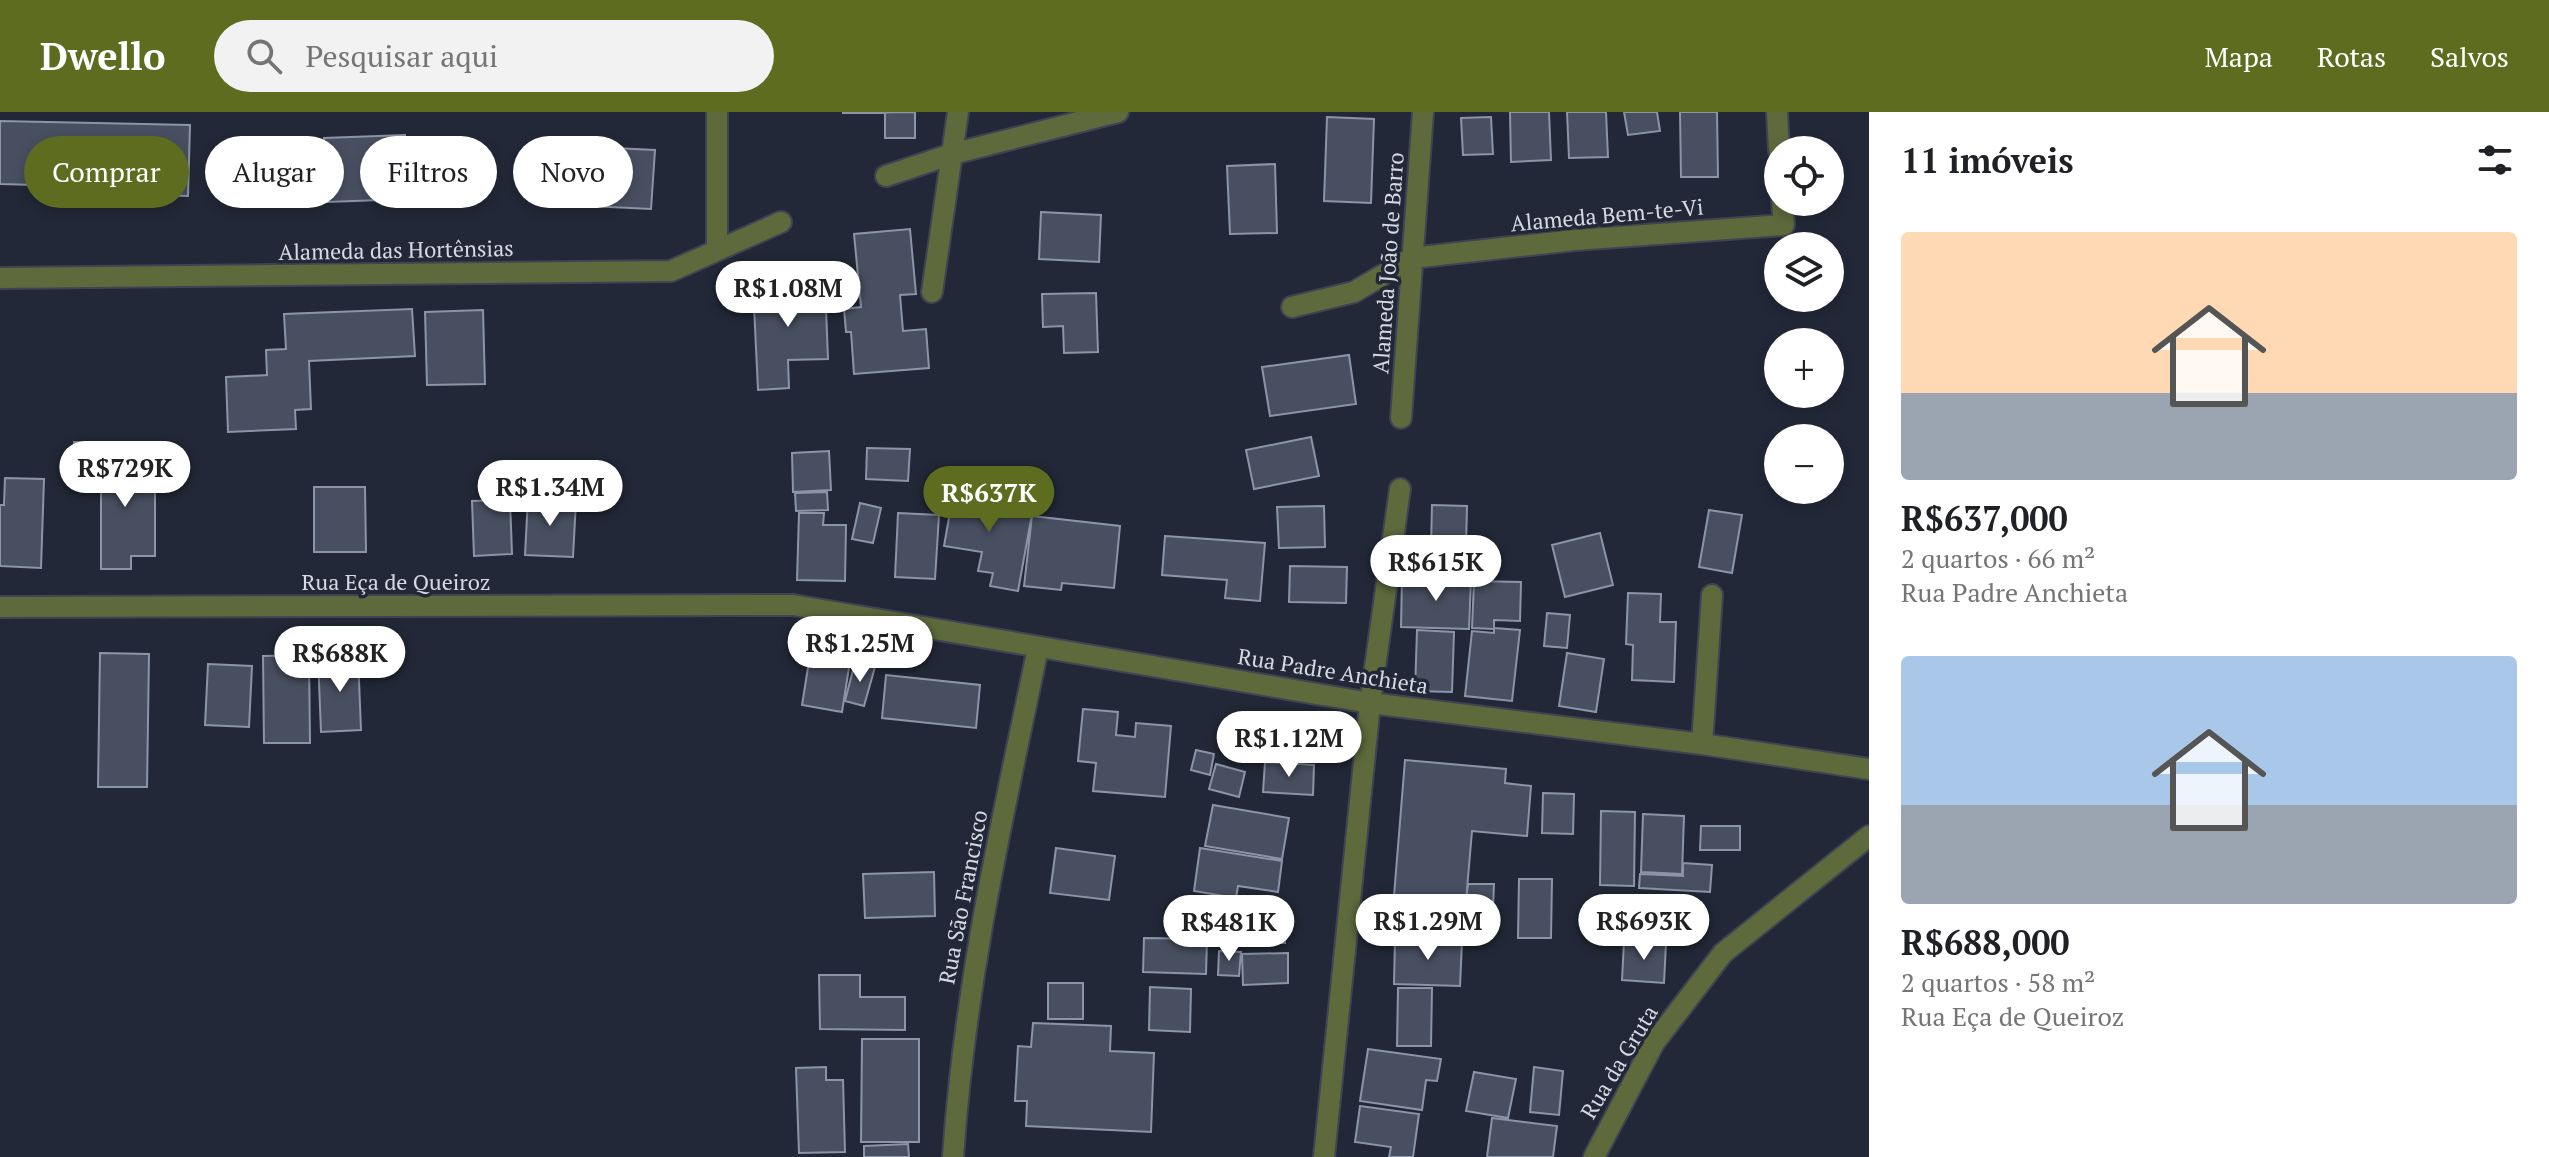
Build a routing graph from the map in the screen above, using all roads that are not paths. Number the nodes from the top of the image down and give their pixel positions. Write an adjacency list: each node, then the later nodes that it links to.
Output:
1 (717, 112): 11 (street)
2 (958, 112): 7 (street)
3 (1118, 112): 7 (street)
4 (1423, 112): 12 (street, Alameda João de Barro)
5 (1777, 112): 6 (street)
6 (1778, 136)
7 (952, 154): 8 (street); 14 (street)
8 (886, 176)
9 (1783, 216): 12 (street, Alameda Bem-te-Vi)
10 (781, 222): 11 (street, Alameda das Hortênsias)
11 (717, 250): 13 (street, Alameda das Hortênsias)
12 (1412, 258): 15 (street); 16 (street, Alameda João de Barro)
13 (0, 278)
14 (932, 292)
15 (1292, 307)
16 (1401, 418)
17 (1400, 489): 22 (street)
18 (1712, 595): 23 (street)
19 (793, 605): 20 (street, Rua Eça de Queiroz); 21 (street, Rua Padre Anchieta)
20 (0, 607)
21 (1038, 648): 22 (street, Rua Padre Anchieta); 26 (street, Rua São Francisco)
22 (1370, 703): 23 (street, Rua Padre Anchieta); 27 (street)
23 (1702, 744): 24 (street, Rua Padre Anchieta)
24 (1869, 769)
25 (1869, 836): 28 (street, Rua da Gruta)
26 (953, 1157)
27 (1324, 1157)
28 (1594, 1157)

